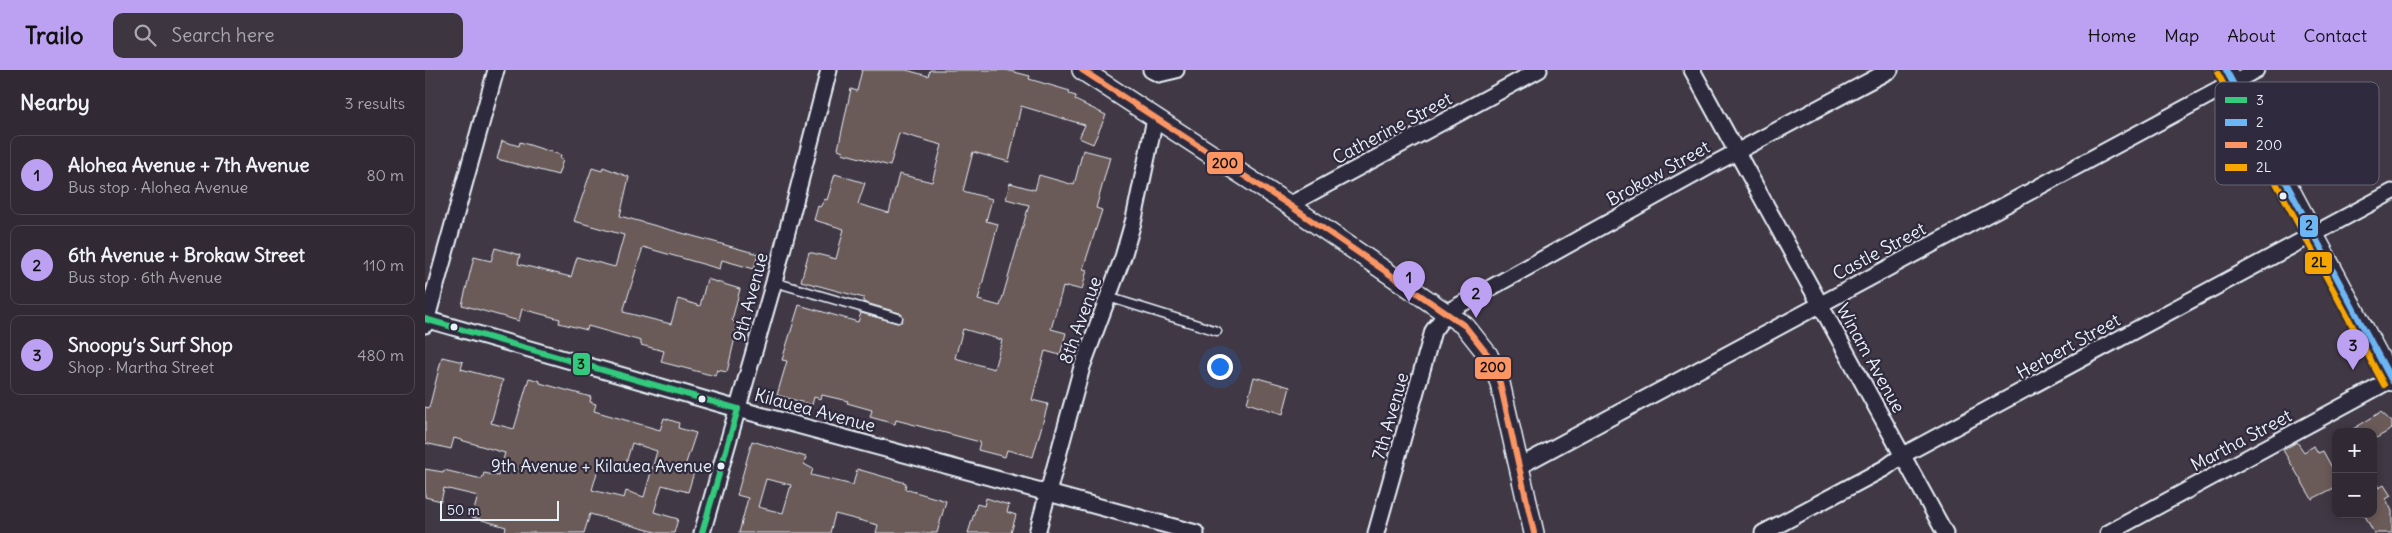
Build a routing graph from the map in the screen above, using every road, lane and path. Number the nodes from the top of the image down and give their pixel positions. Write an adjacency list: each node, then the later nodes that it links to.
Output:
1 (496, 70): 23 (street)
2 (829, 70): 18 (street, 9th Avenue)
3 (1082, 70): 12 (street)
4 (1151, 70): 5 (street)
5 (1176, 70)
6 (1539, 70): 16 (street, Catherine Street)
7 (1691, 70): 13 (street, Winam Avenue)
8 (1890, 70): 13 (street, Brokaw Street)
9 (2256, 70): 10 (street, Castle Street)
10 (2230, 76)
11 (2215, 84): 20 (street, Castle Street)
12 (1155, 120): 16 (street); 19 (street, 8th Avenue)
13 (1736, 152): 20 (street, Winam Avenue); 21 (street, Brokaw Street)
14 (2287, 185): 17 (street)
15 (2392, 192): 17 (street, Herbert Street)
16 (1289, 205): 21 (street)
17 (2313, 234): 25 (street); 27 (street, Herbert Street)
18 (774, 282): 22 (lane); 26 (street, 9th Avenue)
19 (1108, 297): 24 (lane); 29 (street, 8th Avenue)
20 (1820, 304): 27 (street, Winam Avenue); 28 (street, Castle Street)
21 (1447, 312): 28 (street); 33 (street, 7th Avenue)
22 (898, 318)
23 (426, 321): 26 (street, Kilauea Avenue)
24 (1217, 331)
25 (2392, 381): 37 (street, Martha Street)
26 (738, 409): 29 (street, Kilauea Avenue); 30 (street, 9th Avenue)
27 (1903, 455): 35 (street, Herbert Street); 36 (street, Winam Avenue)
28 (1521, 466): 34 (street)
29 (1048, 492): 31 (street, 8th Avenue); 32 (street, Kilauea Avenue)
30 (702, 533)
31 (1037, 533)
32 (1196, 533)
33 (1377, 533)
34 (1534, 533)
35 (1763, 533)
36 (1945, 533)
37 (2108, 533)

